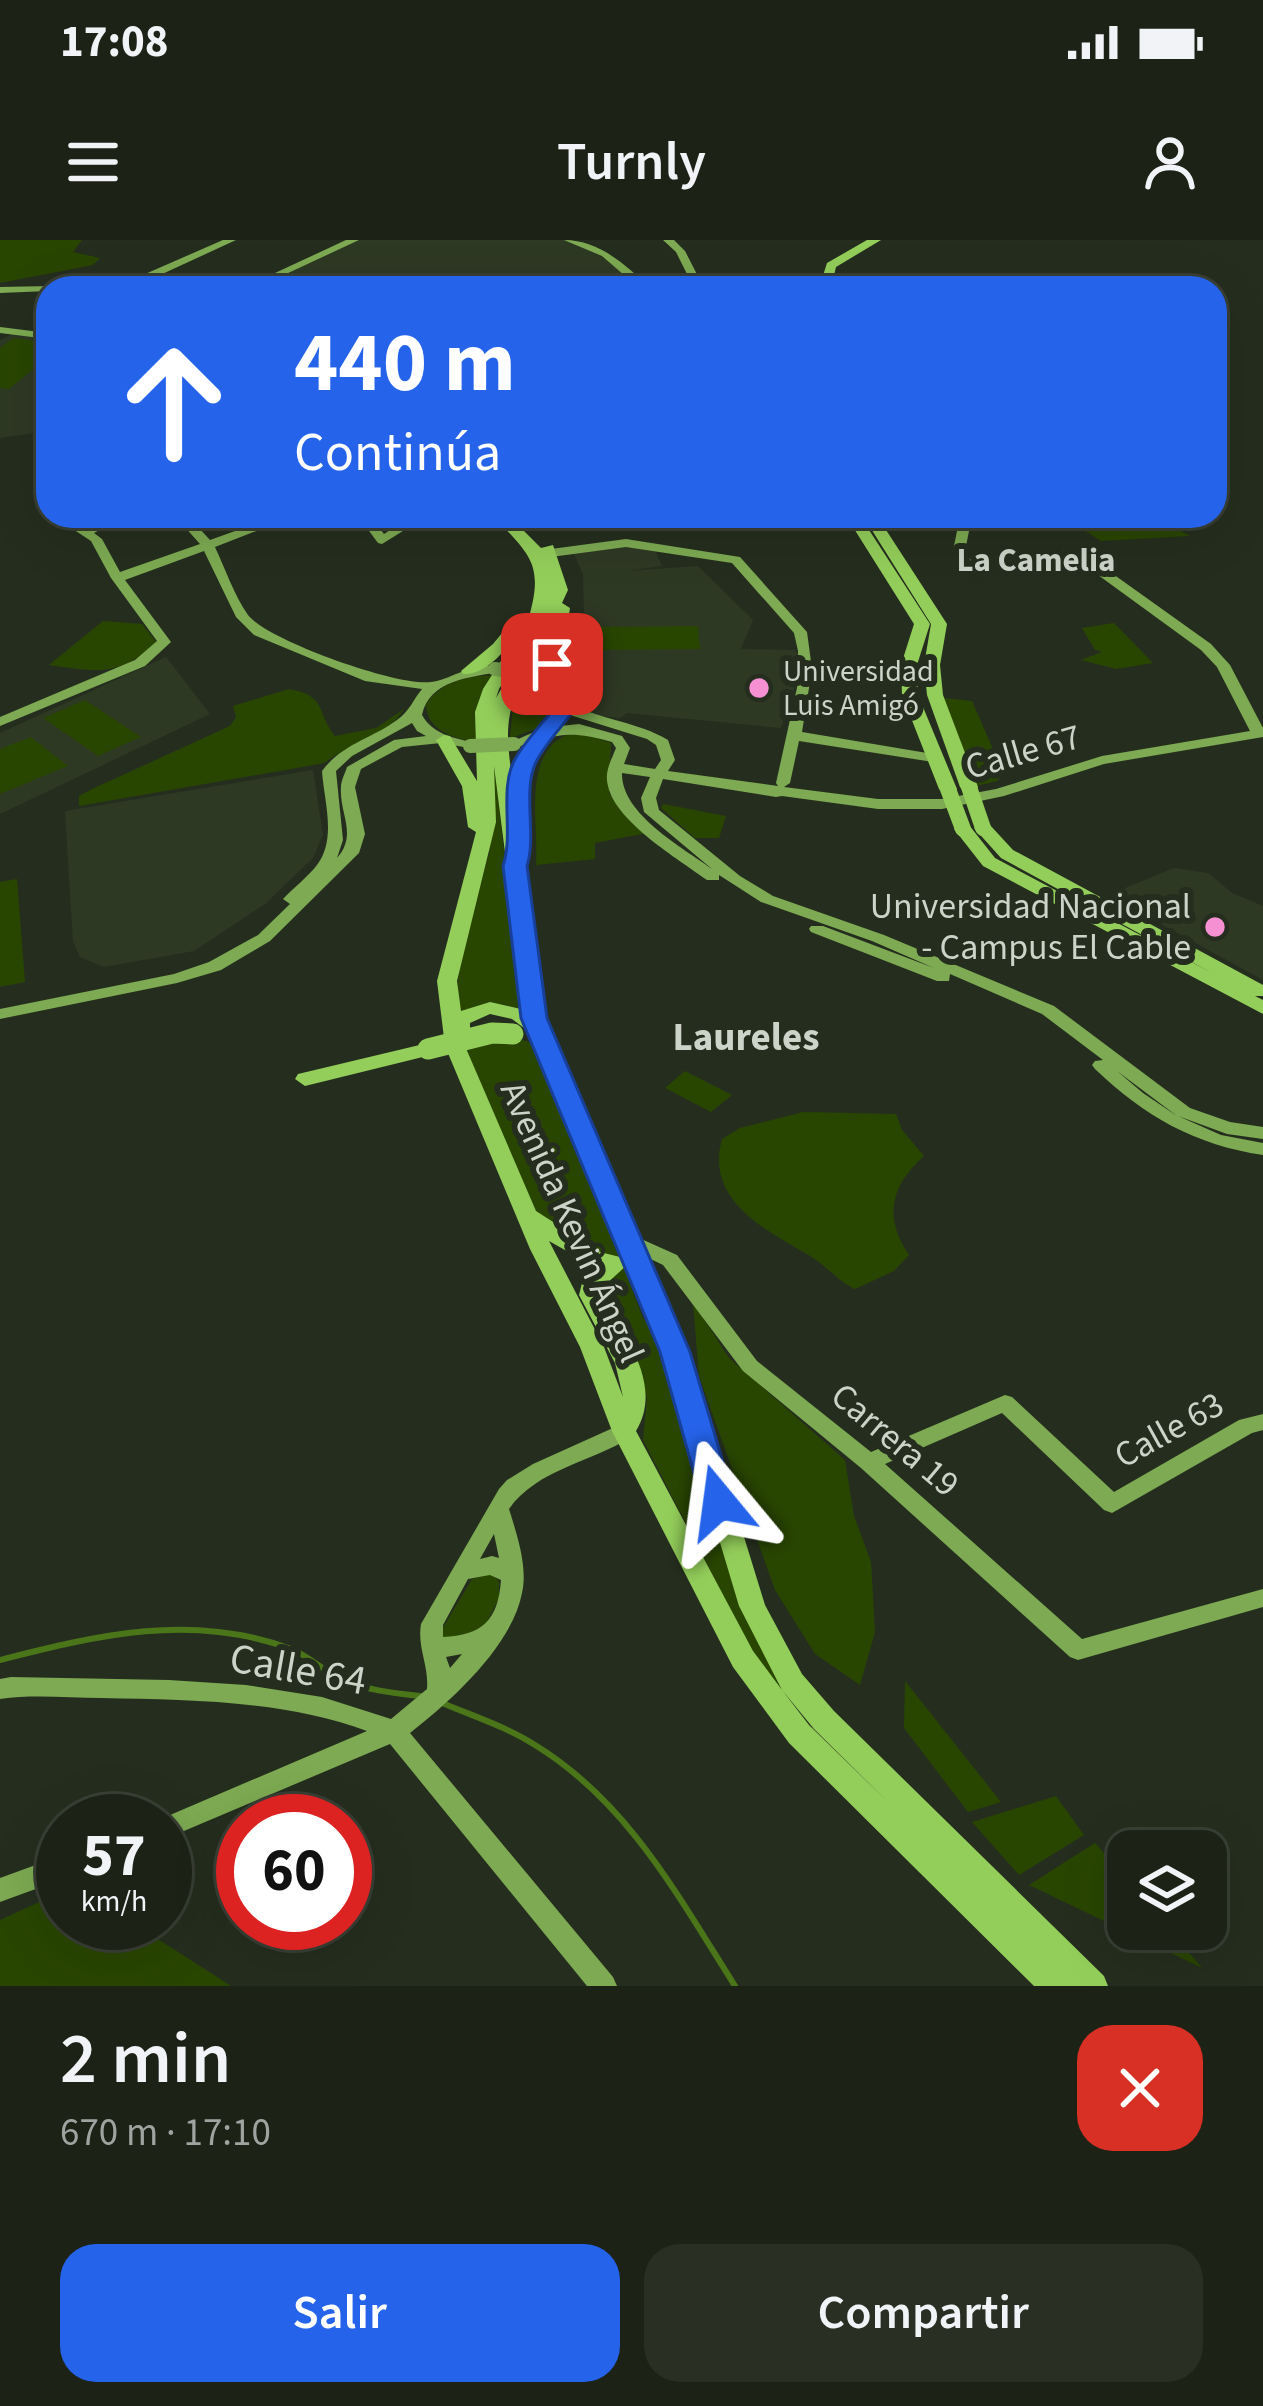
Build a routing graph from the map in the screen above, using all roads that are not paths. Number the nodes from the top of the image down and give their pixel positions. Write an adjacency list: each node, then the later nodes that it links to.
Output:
1 (231, 240): 7 (street)
2 (354, 240): 8 (street)
3 (569, 240): 9 (street)
4 (668, 240): 10 (street)
5 (889, 240): 6 (main road)
6 (868, 242): 11 (main road)
7 (154, 276)
8 (274, 276)
9 (631, 276)
10 (693, 276)
11 (826, 276)
12 (36, 288): 13 (street)
13 (0, 290)
14 (0, 330): 15 (street)
15 (36, 334)
16 (82, 528): 27 (street)
17 (94, 528): 27 (street)
18 (192, 528): 28 (street)
19 (254, 528): 28 (street)
20 (373, 528): 21 (street)
21 (402, 528)
22 (513, 528): 31 (main road)
23 (530, 528): 29 (main road)
24 (876, 528): 42 (main road)
25 (877, 528): 46 (main road)
26 (964, 528): 39 (street)
27 (88, 531): 30 (street)
28 (207, 544): 30 (street); 34 (street)
29 (551, 553): 31 (main road); 40 (street)
30 (117, 578): 37 (street)
31 (550, 601): 32 (main road); 33 (main road); 48 (main road, Avenida Kevin Ángel); 49 (main road, Avenida Kevin Ángel)
32 (469, 671): 33 (street, bridge); 34 (street)
33 (558, 688): 35 (street)
34 (426, 689): 36 (street)
35 (566, 707): 38 (street); 44 (street)
36 (414, 713): 41 (street); 51 (street)
37 (0, 722)
38 (544, 733): 41 (street, bridge); 43 (street); 49 (main road)
39 (1261, 733): 46 (street, Calle 67)
40 (792, 735): 42 (street); 45 (street)
41 (442, 739): 48 (main road); 53 (street)
42 (933, 758): 47 (main road, bridge)
43 (615, 767): 44 (street, Calle 67); 58 (street)
44 (660, 775): 45 (street, Calle 67); 57 (street)
45 (782, 789): 46 (street, Calle 67)
46 (971, 793): 47 (main road, bridge)
47 (973, 829): 50 (main road); 52 (main road)
48 (483, 852): 55 (main road, Avenida Kevin Ángel)
49 (515, 866): 54 (main road, Avenida Kevin Ángel)
50 (1263, 992)
51 (0, 1001)
52 (1263, 1008)
53 (0, 1014)
54 (541, 1039): 55 (main road); 56 (main road, bridge); 60 (main road, Avenida Kevin Ángel)
55 (460, 1057): 59 (main road, Avenida Kevin Ángel)
56 (305, 1079)
57 (1263, 1133)
58 (1263, 1149)
59 (528, 1217): 61 (main road); 63 (main road, Avenida Kevin Ángel)
60 (638, 1253): 61 (main road); 64 (street, Carrera 19); 79 (main road, Avenida Kevin Ángel)
61 (611, 1265): 63 (main road)
62 (1263, 1422): 64 (street, Calle 63)
63 (624, 1431): 65 (street); 78 (main road, Avenida Kevin Ángel)
64 (869, 1462): 68 (street, Carrera 19)
65 (499, 1511): 66 (street); 67 (street)
66 (464, 1571): 67 (street); 70 (street)
67 (513, 1576): 69 (street)
68 (1263, 1598)
69 (493, 1634): 70 (street); 72 (street)
70 (430, 1648): 72 (street)
71 (0, 1689): 73 (street, Calle 64)
72 (439, 1691): 73 (street)
73 (394, 1730): 74 (street); 77 (street, Calle 64)
74 (192, 1816)
75 (36, 1877): 76 (street)
76 (0, 1891)
77 (604, 1986)
78 (1055, 1986)
79 (1093, 1986)

